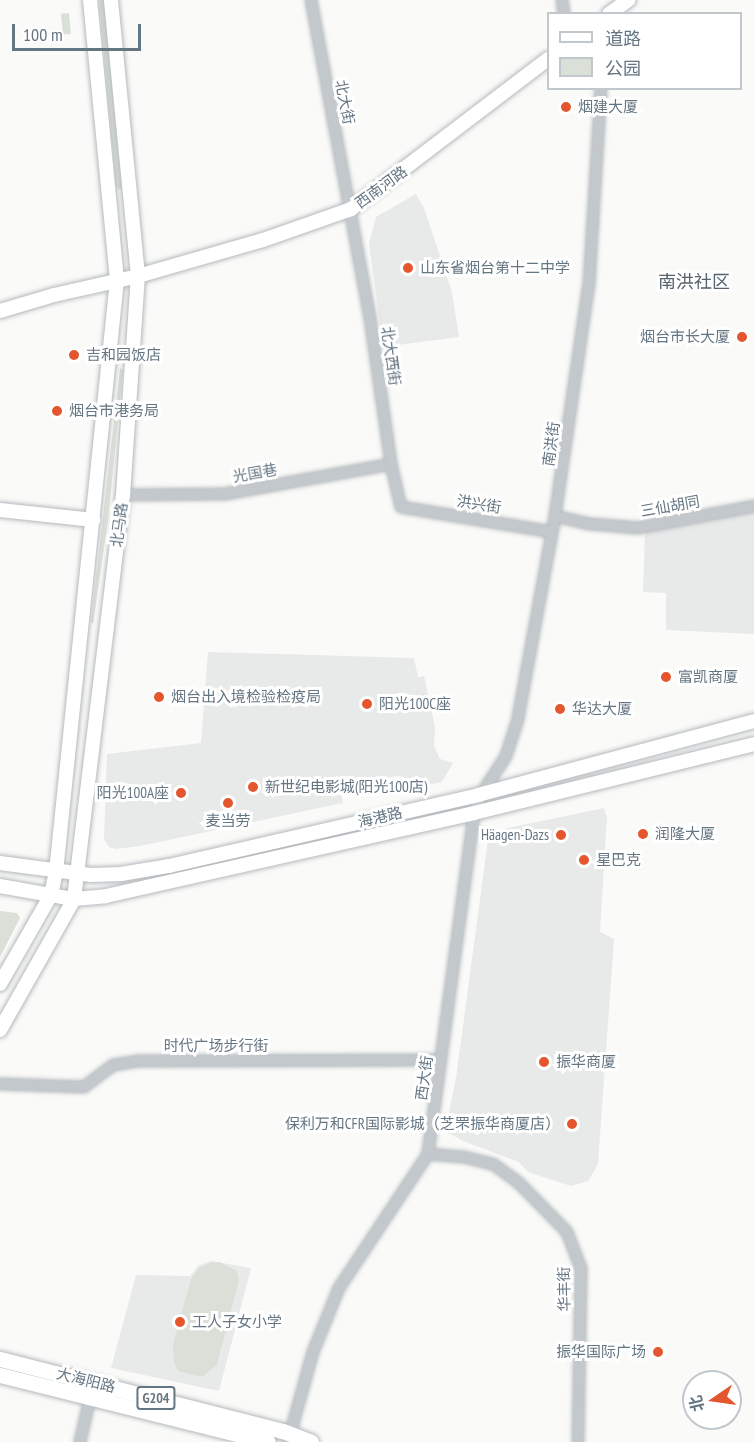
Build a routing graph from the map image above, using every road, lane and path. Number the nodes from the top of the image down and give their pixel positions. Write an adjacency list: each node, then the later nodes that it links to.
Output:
1 (90, 0): 10 (main road, 北马路)
2 (111, 0): 9 (main road, 北马路)
3 (311, 0): 8 (street, 北大街)
4 (628, 0): 5 (main road)
5 (612, 12)
6 (547, 61): 8 (main road, 西南河路)
7 (601, 90): 17 (street, 南洪街)
8 (351, 209): 9 (main road, 西南河路); 12 (street, 北大西街)
9 (138, 276): 10 (main road, 西南河路); 13 (main road, 北马路)
10 (117, 280): 11 (main road, 西南河路); 18 (main road, 北马路)
11 (0, 311)
12 (391, 464): 13 (street, 光国巷); 15 (street, 北大西街)
13 (123, 495): 26 (main road, 北马路)
14 (754, 506): 17 (street, 三仙胡同)
15 (401, 507): 19 (street, 洪兴街)
16 (0, 510): 18 (main road)
17 (555, 516): 19 (street, 南洪街)
18 (93, 520): 25 (main road, 北马路)
19 (552, 532): 22 (street, 南洪街)
20 (754, 721): 22 (main road, 海港路)
21 (754, 744): 23 (main road, 海港路)
22 (482, 794): 23 (street, 西大街); 26 (main road, 海港路)
23 (474, 813): 29 (main road, 海港路); 32 (street, 西大街)
24 (0, 863): 25 (main road, 海港路)
25 (56, 872): 26 (main road, 海港路); 28 (main road, 北马路)
26 (78, 875): 29 (main road, 北马路)
27 (0, 886): 28 (main road, 海港路)
28 (51, 895): 29 (main road, 海港路); 30 (main road, 北马路)
29 (74, 899): 31 (main road, 北马路)
30 (0, 984)
31 (0, 1030)
32 (441, 1060): 33 (street, 时代广场步行街); 34 (street, 西大街)
33 (0, 1084)
34 (428, 1154): 38 (street, 西大街); 42 (street, 华丰街)
35 (0, 1359): 38 (highway, 大海阳路 / G204)
36 (0, 1375): 37 (highway, 大海阳路 / G204)
37 (90, 1398): 39 (street); 40 (highway, 大海阳路 / G204)
38 (289, 1437): 41 (highway, 大海阳路 / G204)
39 (80, 1442)
40 (268, 1442)
41 (311, 1442)
42 (578, 1442)

